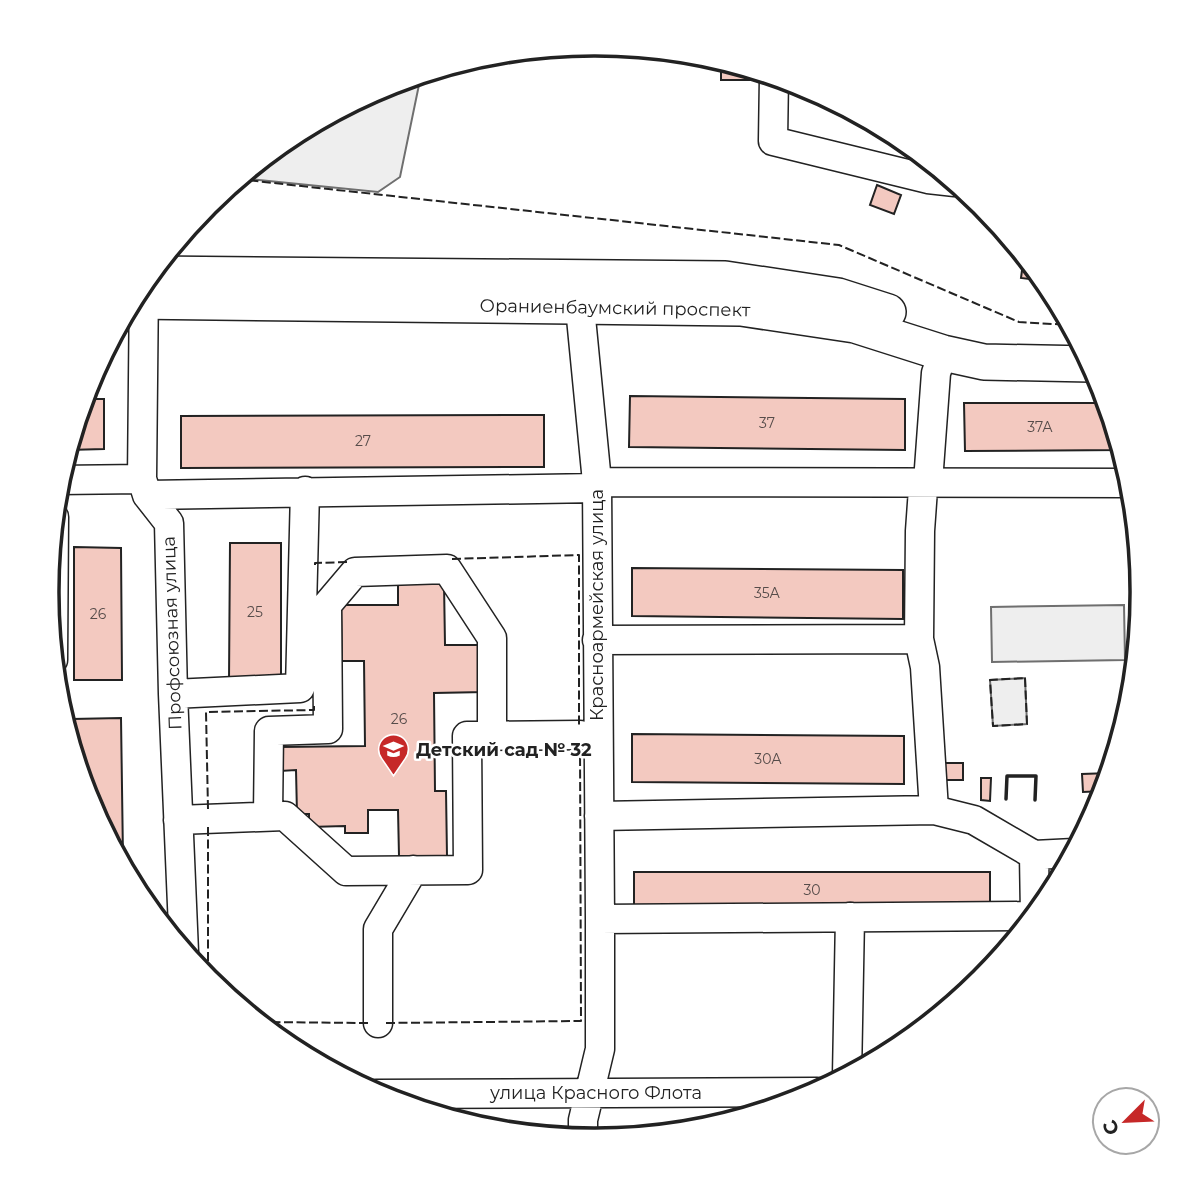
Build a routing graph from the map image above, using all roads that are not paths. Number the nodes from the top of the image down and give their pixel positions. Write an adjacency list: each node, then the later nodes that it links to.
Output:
1 (774, 87): 2 (street)
2 (937, 180)
3 (153, 289): 4 (main road, Ораниенбаумский проспект)
4 (579, 293): 6 (main road, Ораниенбаумский проспект); 7 (main road, Ораниенбаумский проспект); 12 (street, Красноармейская улица)
5 (142, 305): 13 (street)
6 (1071, 348)
7 (943, 353): 8 (main road, Ораниенбаумский проспект); 10 (street)
8 (1079, 364)
9 (70, 481): 13 (street)
10 (928, 482): 11 (street); 12 (street); 15 (street)
11 (1119, 483)
12 (597, 485): 14 (street); 16 (street, Красноармейская улица)
13 (145, 487): 14 (street); 17 (street, Профсоюзная улица)
14 (305, 491): 17 (street)
15 (919, 639): 16 (street); 20 (street)
16 (597, 640): 22 (street, Красноармейская улица)
17 (173, 694): 23 (street, Профсоюзная улица)
18 (580, 735): 19 (street)
19 (492, 736): 21 (street); 26 (street)
20 (934, 810): 22 (street); 25 (street)
21 (268, 816): 23 (street); 26 (street)
22 (599, 816): 30 (street, Красноармейская улица)
23 (178, 820): 31 (street, Профсоюзная улица)
24 (1062, 854): 25 (street)
25 (1034, 855): 27 (street)
26 (412, 870): 32 (street)
27 (1035, 897)
28 (1021, 916): 29 (street)
29 (850, 917): 30 (street); 33 (street)
30 (600, 919): 35 (street, Красноармейская улица)
31 (183, 935)
32 (378, 1023)
33 (847, 1064)
34 (787, 1092): 35 (street, улица Красного Флота)
35 (591, 1093): 36 (street, улица Красного Флота); 37 (street, Красноармейская улица)
36 (406, 1094)
37 (583, 1128)

